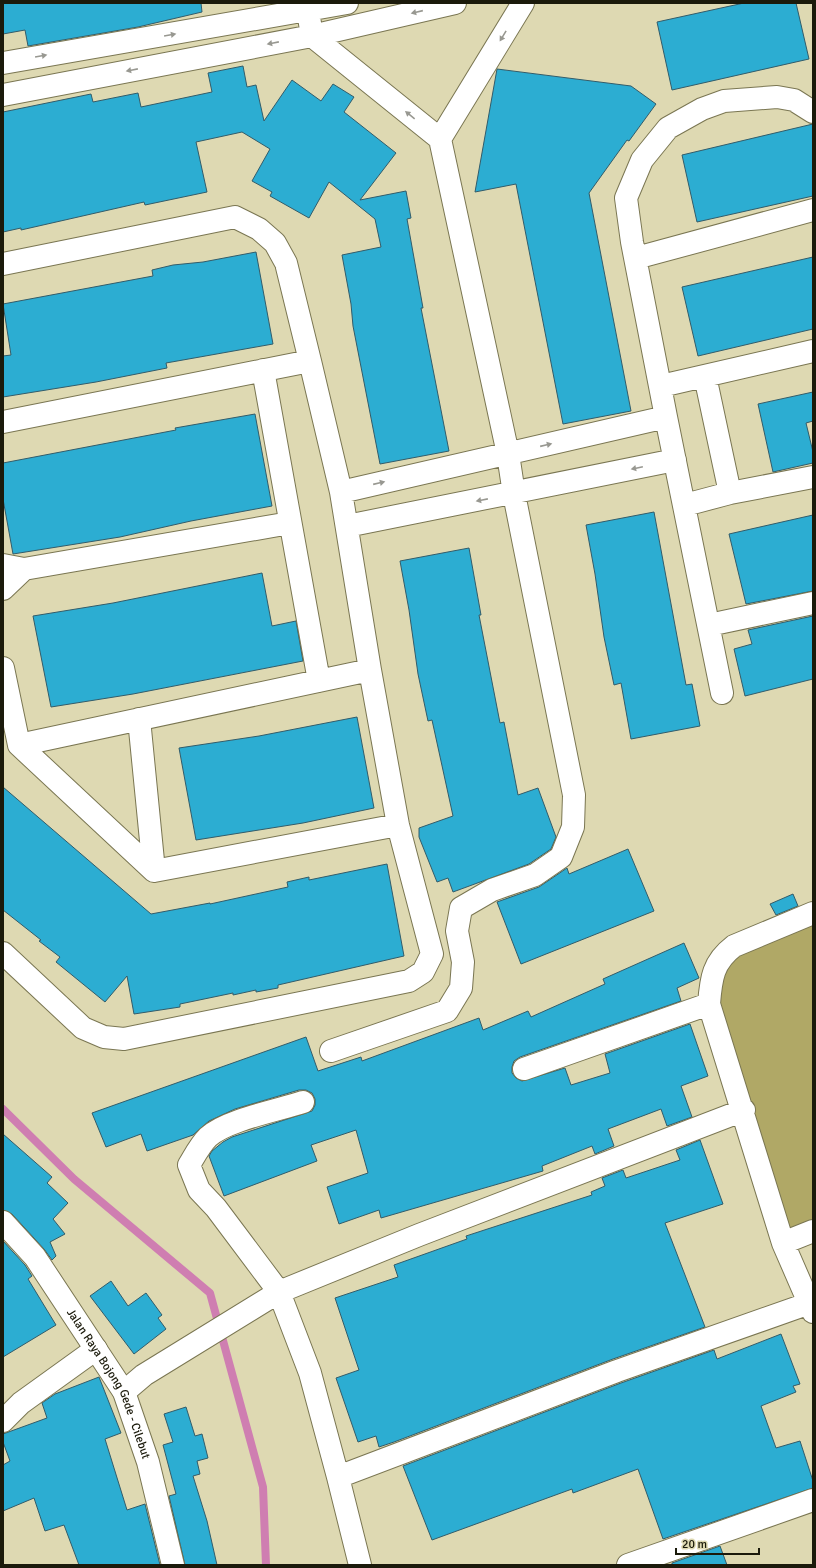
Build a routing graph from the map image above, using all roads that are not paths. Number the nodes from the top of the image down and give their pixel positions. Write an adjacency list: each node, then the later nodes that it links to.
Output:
1 (347, 3): 4 (street)
2 (456, 3): 5 (street, one-way to 5)
3 (523, 3): 9 (street, one-way to 9)
4 (308, 11): 5 (street); 6 (street, one-way to 4)
5 (312, 36): 7 (street, one-way to 7); 9 (street, one-way to 5)
6 (3, 63)
7 (3, 95)
8 (813, 112): 11 (street)
9 (440, 139): 20 (street)
10 (813, 210): 11 (street)
11 (636, 258): 17 (street)
12 (3, 264): 14 (street)
13 (813, 351): 16 (street)
14 (310, 360): 15 (street); 23 (street)
15 (263, 370): 19 (street); 27 (street)
16 (705, 376): 17 (street); 24 (street)
17 (661, 386): 18 (street)
18 (666, 417): 20 (street, one-way to 18); 21 (street)
19 (3, 422)
20 (508, 454): 23 (street, one-way to 20); 25 (street)
21 (675, 460): 25 (street, one-way to 25); 26 (street)
22 (813, 477): 24 (street)
23 (341, 492): 28 (street)
24 (730, 493): 26 (street)
25 (514, 494): 28 (street, one-way to 28); 45 (street)
26 (685, 505): 33 (street)
27 (290, 523): 30 (street); 36 (street)
28 (347, 526): 35 (street)
29 (3, 565): 30 (street)
30 (24, 569): 31 (street)
31 (3, 589)
32 (813, 603): 33 (street)
33 (709, 625): 37 (street)
34 (3, 668): 39 (street)
35 (370, 670): 36 (street); 40 (street)
36 (319, 681): 38 (street)
37 (722, 693)
38 (139, 720): 39 (street); 41 (street)
39 (19, 745): 41 (street)
40 (398, 825): 41 (street); 43 (street)
41 (154, 871)
42 (813, 913): 44 (street)
43 (3, 953)
44 (710, 1004): 46 (street); 48 (street)
45 (331, 1051)
46 (524, 1069)
47 (303, 1102): 52 (street)
48 (744, 1110): 51 (street); 52 (street)
49 (3, 1222): 54 (street, Jalan Raya Bojong Gede - Cilebut)
50 (813, 1231): 51 (street)
51 (783, 1243): 53 (street)
52 (279, 1292): 55 (street); 57 (street)
53 (812, 1308): 57 (street)
54 (96, 1349): 55 (street, Jalan Raya Bojong Gede - Cilebut); 56 (street)
55 (124, 1392): 59 (street, Jalan Raya Bojong Gede - Cilebut)
56 (3, 1421)
57 (338, 1477): 60 (street)
58 (813, 1500): 61 (street)
59 (173, 1565)
60 (360, 1565)
61 (628, 1565)

